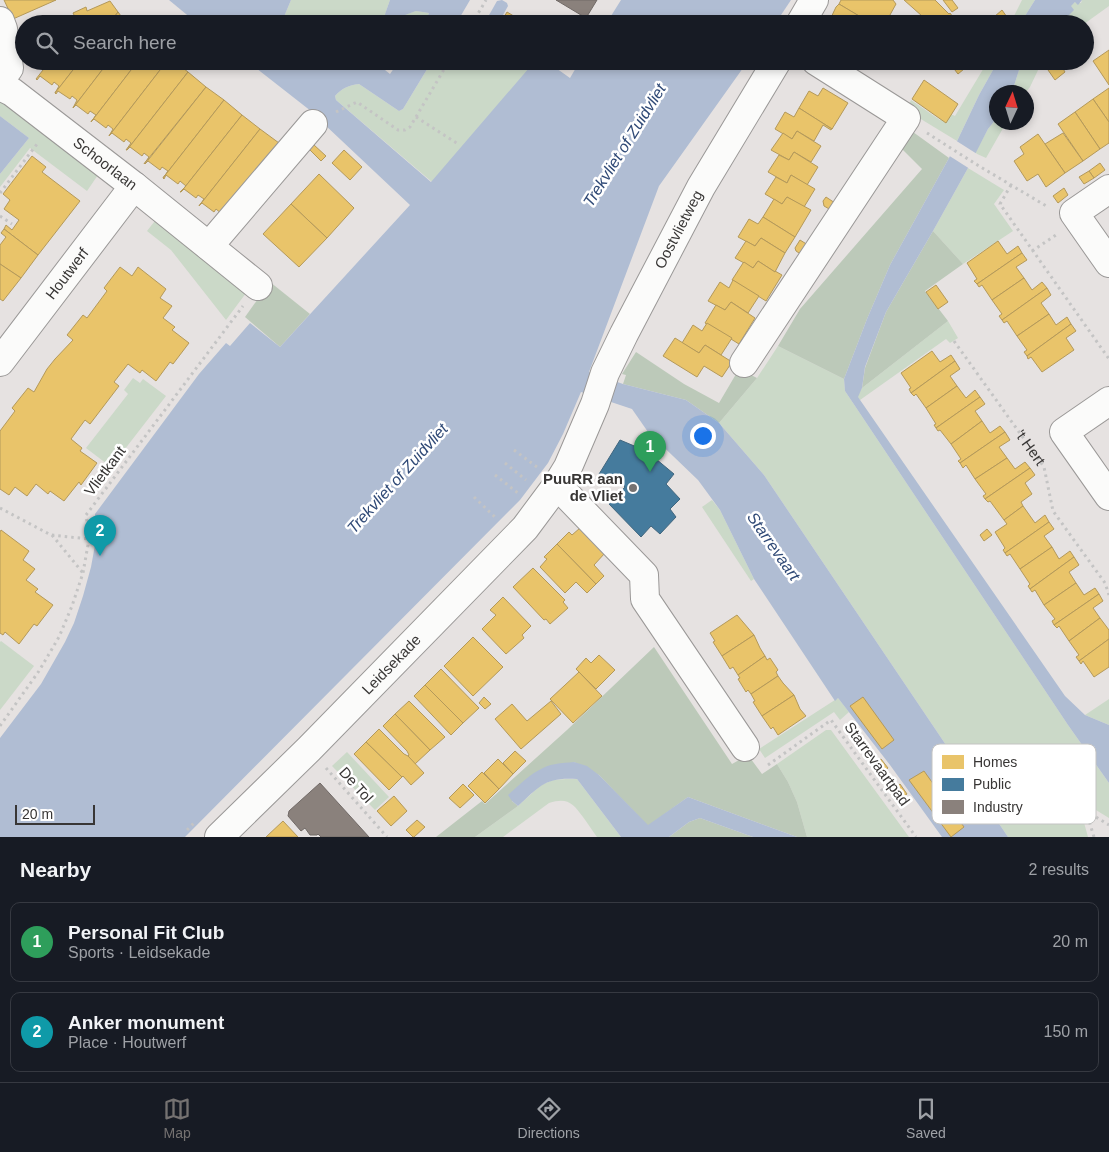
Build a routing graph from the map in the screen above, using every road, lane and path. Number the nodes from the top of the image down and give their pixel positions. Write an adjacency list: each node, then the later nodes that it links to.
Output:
1 (486, 0): 3 (path)
2 (814, 0): 4 (street)
3 (477, 15)
4 (805, 15)
5 (0, 21): 9 (street)
6 (444, 70): 12 (path)
7 (772, 70): 33 (street, Oostvlietweg)
8 (830, 70): 31 (street)
9 (0, 80)
10 (0, 86): 13 (street, Schoorlaan)
11 (353, 103): 12 (path)
12 (416, 117): 15 (path)
13 (53, 123): 17 (street, Schoorlaan); 20 (path)
14 (313, 124): 24 (street)
15 (458, 144)
16 (950, 148): 18 (path)
17 (134, 186): 24 (street, Schoorlaan); 30 (street, Houtwerf)
18 (1011, 186): 21 (path); 29 (path)
19 (1109, 189): 21 (street)
20 (0, 193)
21 (1074, 213): 25 (street)
22 (0, 216): 23 (path)
23 (12, 224)
24 (209, 246): 26 (street, Schoorlaan)
25 (1109, 263)
26 (258, 286)
27 (228, 326): 45 (path, Vlietkant)
28 (954, 340): 47 (path, 't Hert)
29 (1109, 359)
30 (0, 362)
31 (744, 363)
32 (1109, 401): 41 (street)
33 (595, 404): 37 (street, Leidsekade)
34 (514, 450): 37 (path)
35 (505, 463): 38 (path)
36 (495, 475): 39 (path)
37 (548, 476): 50 (street); 51 (street, Leidsekade)
38 (529, 482)
39 (521, 494)
40 (474, 496): 43 (path)
41 (1109, 496)
42 (0, 508): 44 (path)
43 (497, 519)
44 (51, 535): 45 (path); 46 (path)
45 (88, 539): 46 (path, Vlietkant)
46 (83, 573): 49 (path, Vlietkant)
47 (1108, 587): 48 (path, 't Hert)
48 (1109, 595)
49 (0, 726)
50 (745, 747): 57 (path, Starrevaartpad)
51 (309, 749): 55 (street, Leidsekade); 56 (path, De Tol)
52 (1096, 817): 54 (path)
53 (1090, 824): 58 (path)
54 (1109, 825)
55 (218, 837)
56 (387, 837)
57 (916, 837)
58 (1094, 837)

